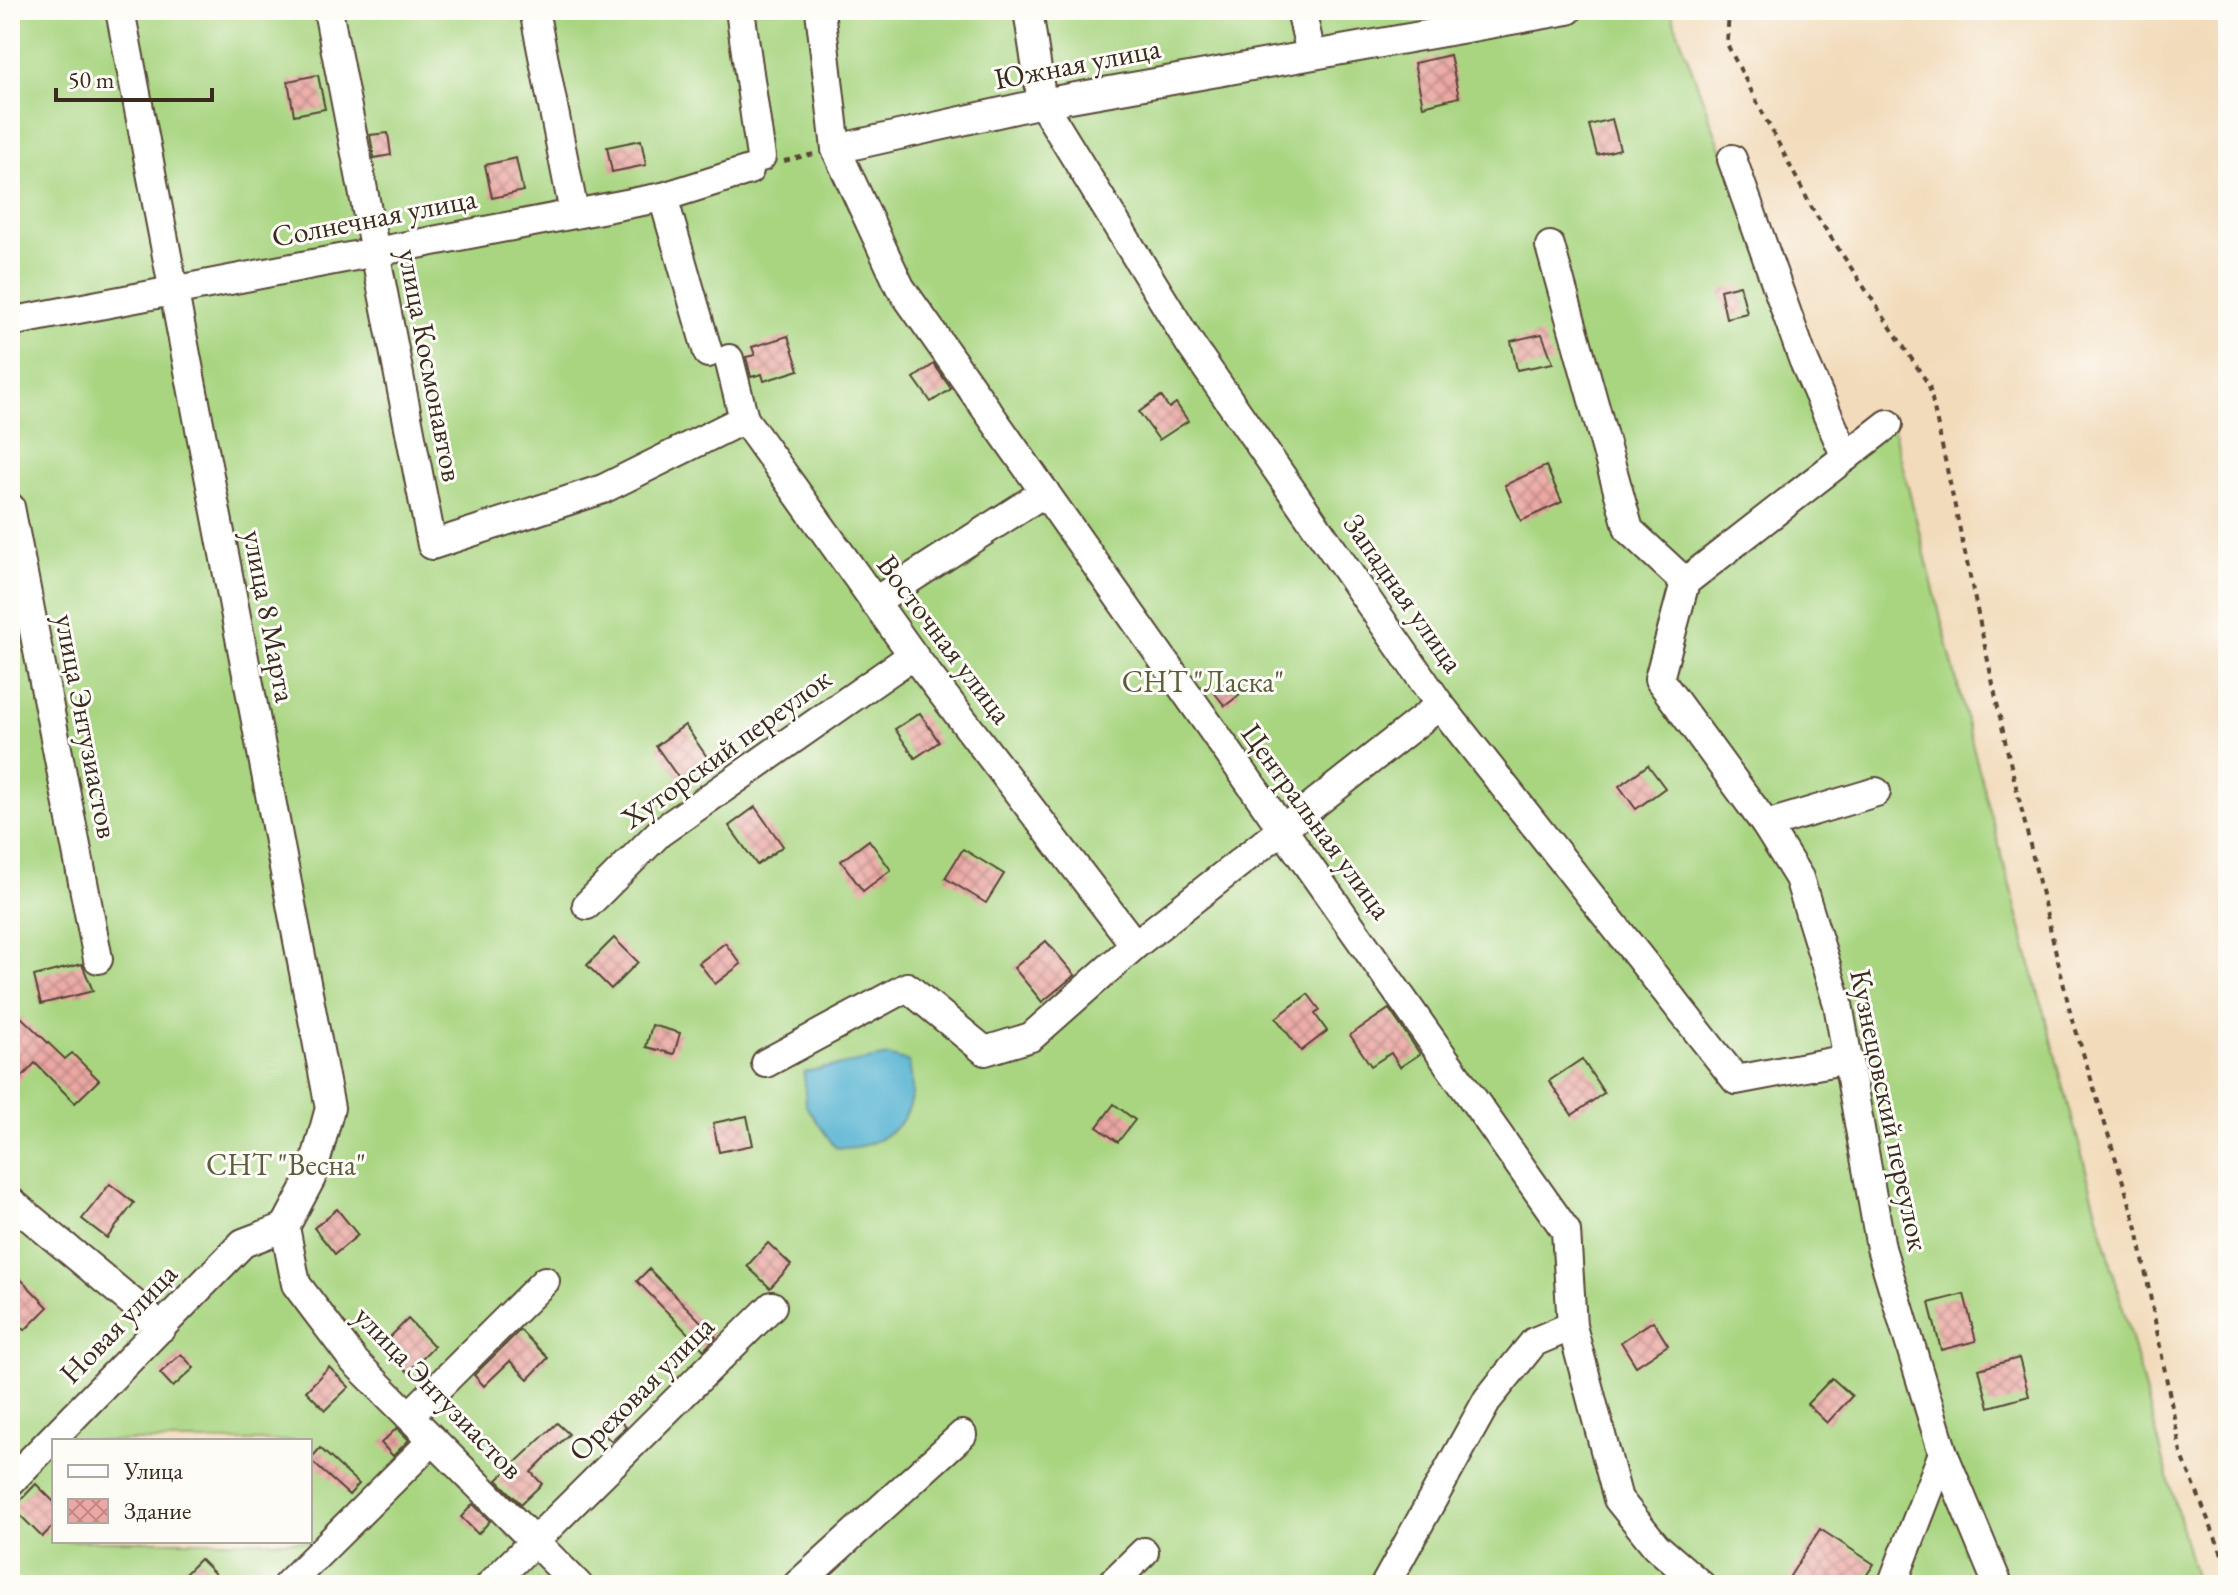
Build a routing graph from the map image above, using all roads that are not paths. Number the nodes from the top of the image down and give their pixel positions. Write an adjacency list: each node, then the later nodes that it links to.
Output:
1 (120, 10): 17 (street, улица 8 Марта)
2 (328, 10): 16 (street, улица Космонавтов)
3 (534, 10): 14 (street)
4 (740, 10): 13 (street, Солнечная улица)
5 (820, 10): 11 (street, Центральная улица)
6 (1028, 10): 10 (street, Западная улица)
7 (1301, 10): 9 (street)
8 (1568, 10): 9 (street, Южная улица)
9 (1311, 54): 10 (street, Южная улица)
10 (1042, 103): 11 (street, Южная улица); 27 (street, Западная улица)
11 (836, 149): 22 (street, Центральная улица)
12 (1732, 159): 21 (street)
13 (663, 197): 14 (street, Солнечная улица); 19 (street, Восточная улица)
14 (574, 213): 16 (street, Солнечная улица)
15 (1550, 246): 24 (street)
16 (375, 252): 17 (street, Солнечная улица); 19 (street, улица Космонавтов)
17 (173, 290): 18 (street, Солнечная улица); 37 (street, улица 8 Марта)
18 (10, 322)
19 (744, 419): 25 (street, Восточная улица)
20 (1888, 424): 21 (street)
21 (1846, 457): 24 (street)
22 (1045, 492): 25 (street); 30 (street, Центральная улица)
23 (10, 507): 33 (street, улица Энтузиастов)
24 (1685, 582): 29 (street, Кузнецовский переулок)
25 (874, 602): 26 (street, Восточная улица)
26 (913, 655): 31 (street, Хуторский переулок); 32 (street, Восточная улица)
27 (1440, 705): 30 (street); 34 (street, Западная улица)
28 (1876, 792): 29 (street)
29 (1766, 825): 34 (street, Кузнецовский переулок)
30 (1280, 829): 32 (street); 40 (street, Центральная улица)
31 (587, 905)
32 (1135, 945): 35 (street)
33 (98, 959)
34 (1848, 1059): 47 (street, Кузнецовский переулок)
35 (766, 1063)
36 (10, 1201): 41 (street)
37 (285, 1227): 41 (street, Новая улица); 42 (street, улица Энтузиастов)
38 (545, 1281): 42 (street)
39 (772, 1306): 49 (street, Ореховая улица)
40 (1572, 1326): 56 (street); 57 (street, Центральная улица)
41 (162, 1327): 45 (street, Новая улица)
42 (409, 1416): 46 (street, улица Энтузиастов)
43 (962, 1435): 54 (street)
44 (52, 1439): 48 (street, Новая улица)
45 (52, 1439)
46 (433, 1440): 49 (street, улица Энтузиастов); 51 (street)
47 (1943, 1453): 58 (street); 59 (street, Кузнецовский переулок)
48 (10, 1482)
49 (535, 1540): 52 (street, Ореховая улица); 53 (street, улица Энтузиастов)
50 (1144, 1552): 55 (street)
51 (287, 1585)
52 (490, 1585)
53 (578, 1585)
54 (797, 1585)
55 (1110, 1585)
56 (1385, 1585)
57 (1701, 1585)
58 (1892, 1585)
59 (1998, 1585)

